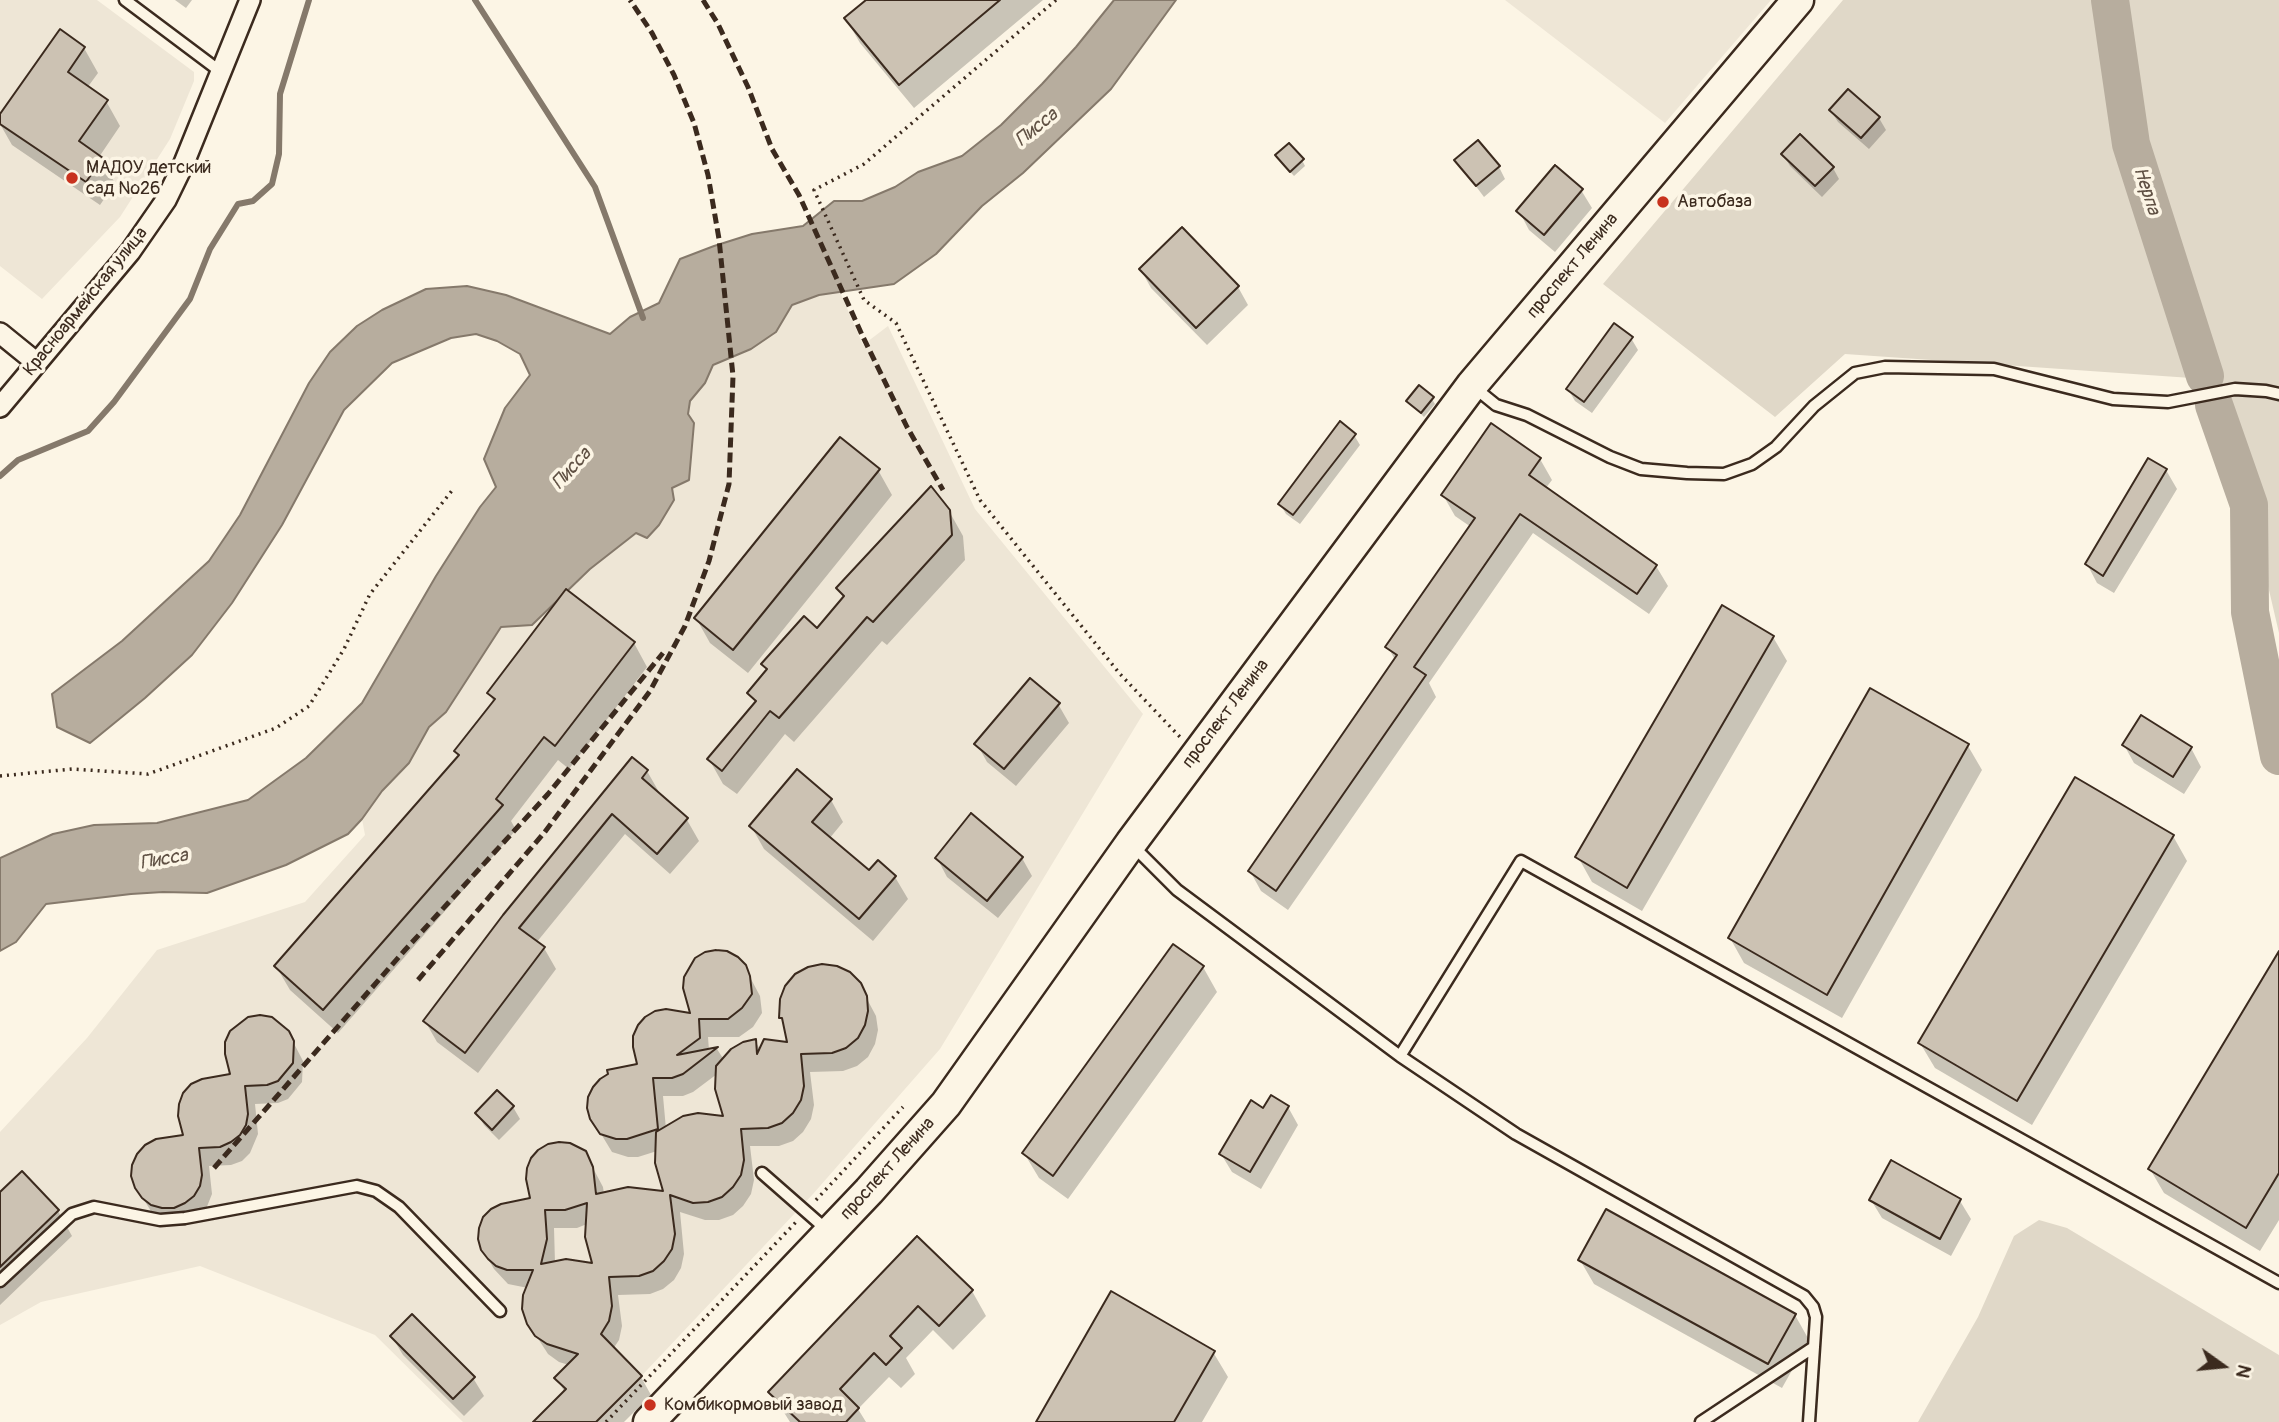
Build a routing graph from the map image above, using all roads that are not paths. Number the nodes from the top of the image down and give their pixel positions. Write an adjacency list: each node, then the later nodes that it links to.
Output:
1 (125, 0): 4 (lane)
2 (250, 0): 4 (street, Красноармейская улица)
3 (1798, 0): 7 (main road, проспект Ленина)
4 (222, 72): 6 (street, Красноармейская улица)
5 (0, 334): 6 (street)
6 (37, 363): 9 (street, Красноармейская улица)
7 (1472, 385): 8 (lane); 10 (main road, проспект Ленина)
8 (2279, 394)
9 (0, 407)
10 (1131, 843): 11 (lane); 13 (main road, проспект Ленина)
11 (1400, 1056): 15 (lane); 17 (lane)
12 (762, 1172): 13 (lane)
13 (830, 1233): 18 (main road, проспект Ленина)
14 (0, 1281): 16 (lane)
15 (2279, 1283)
16 (500, 1311)
17 (1814, 1347): 19 (lane); 20 (lane)
18 (649, 1422)
19 (1701, 1422)
20 (1809, 1422)

